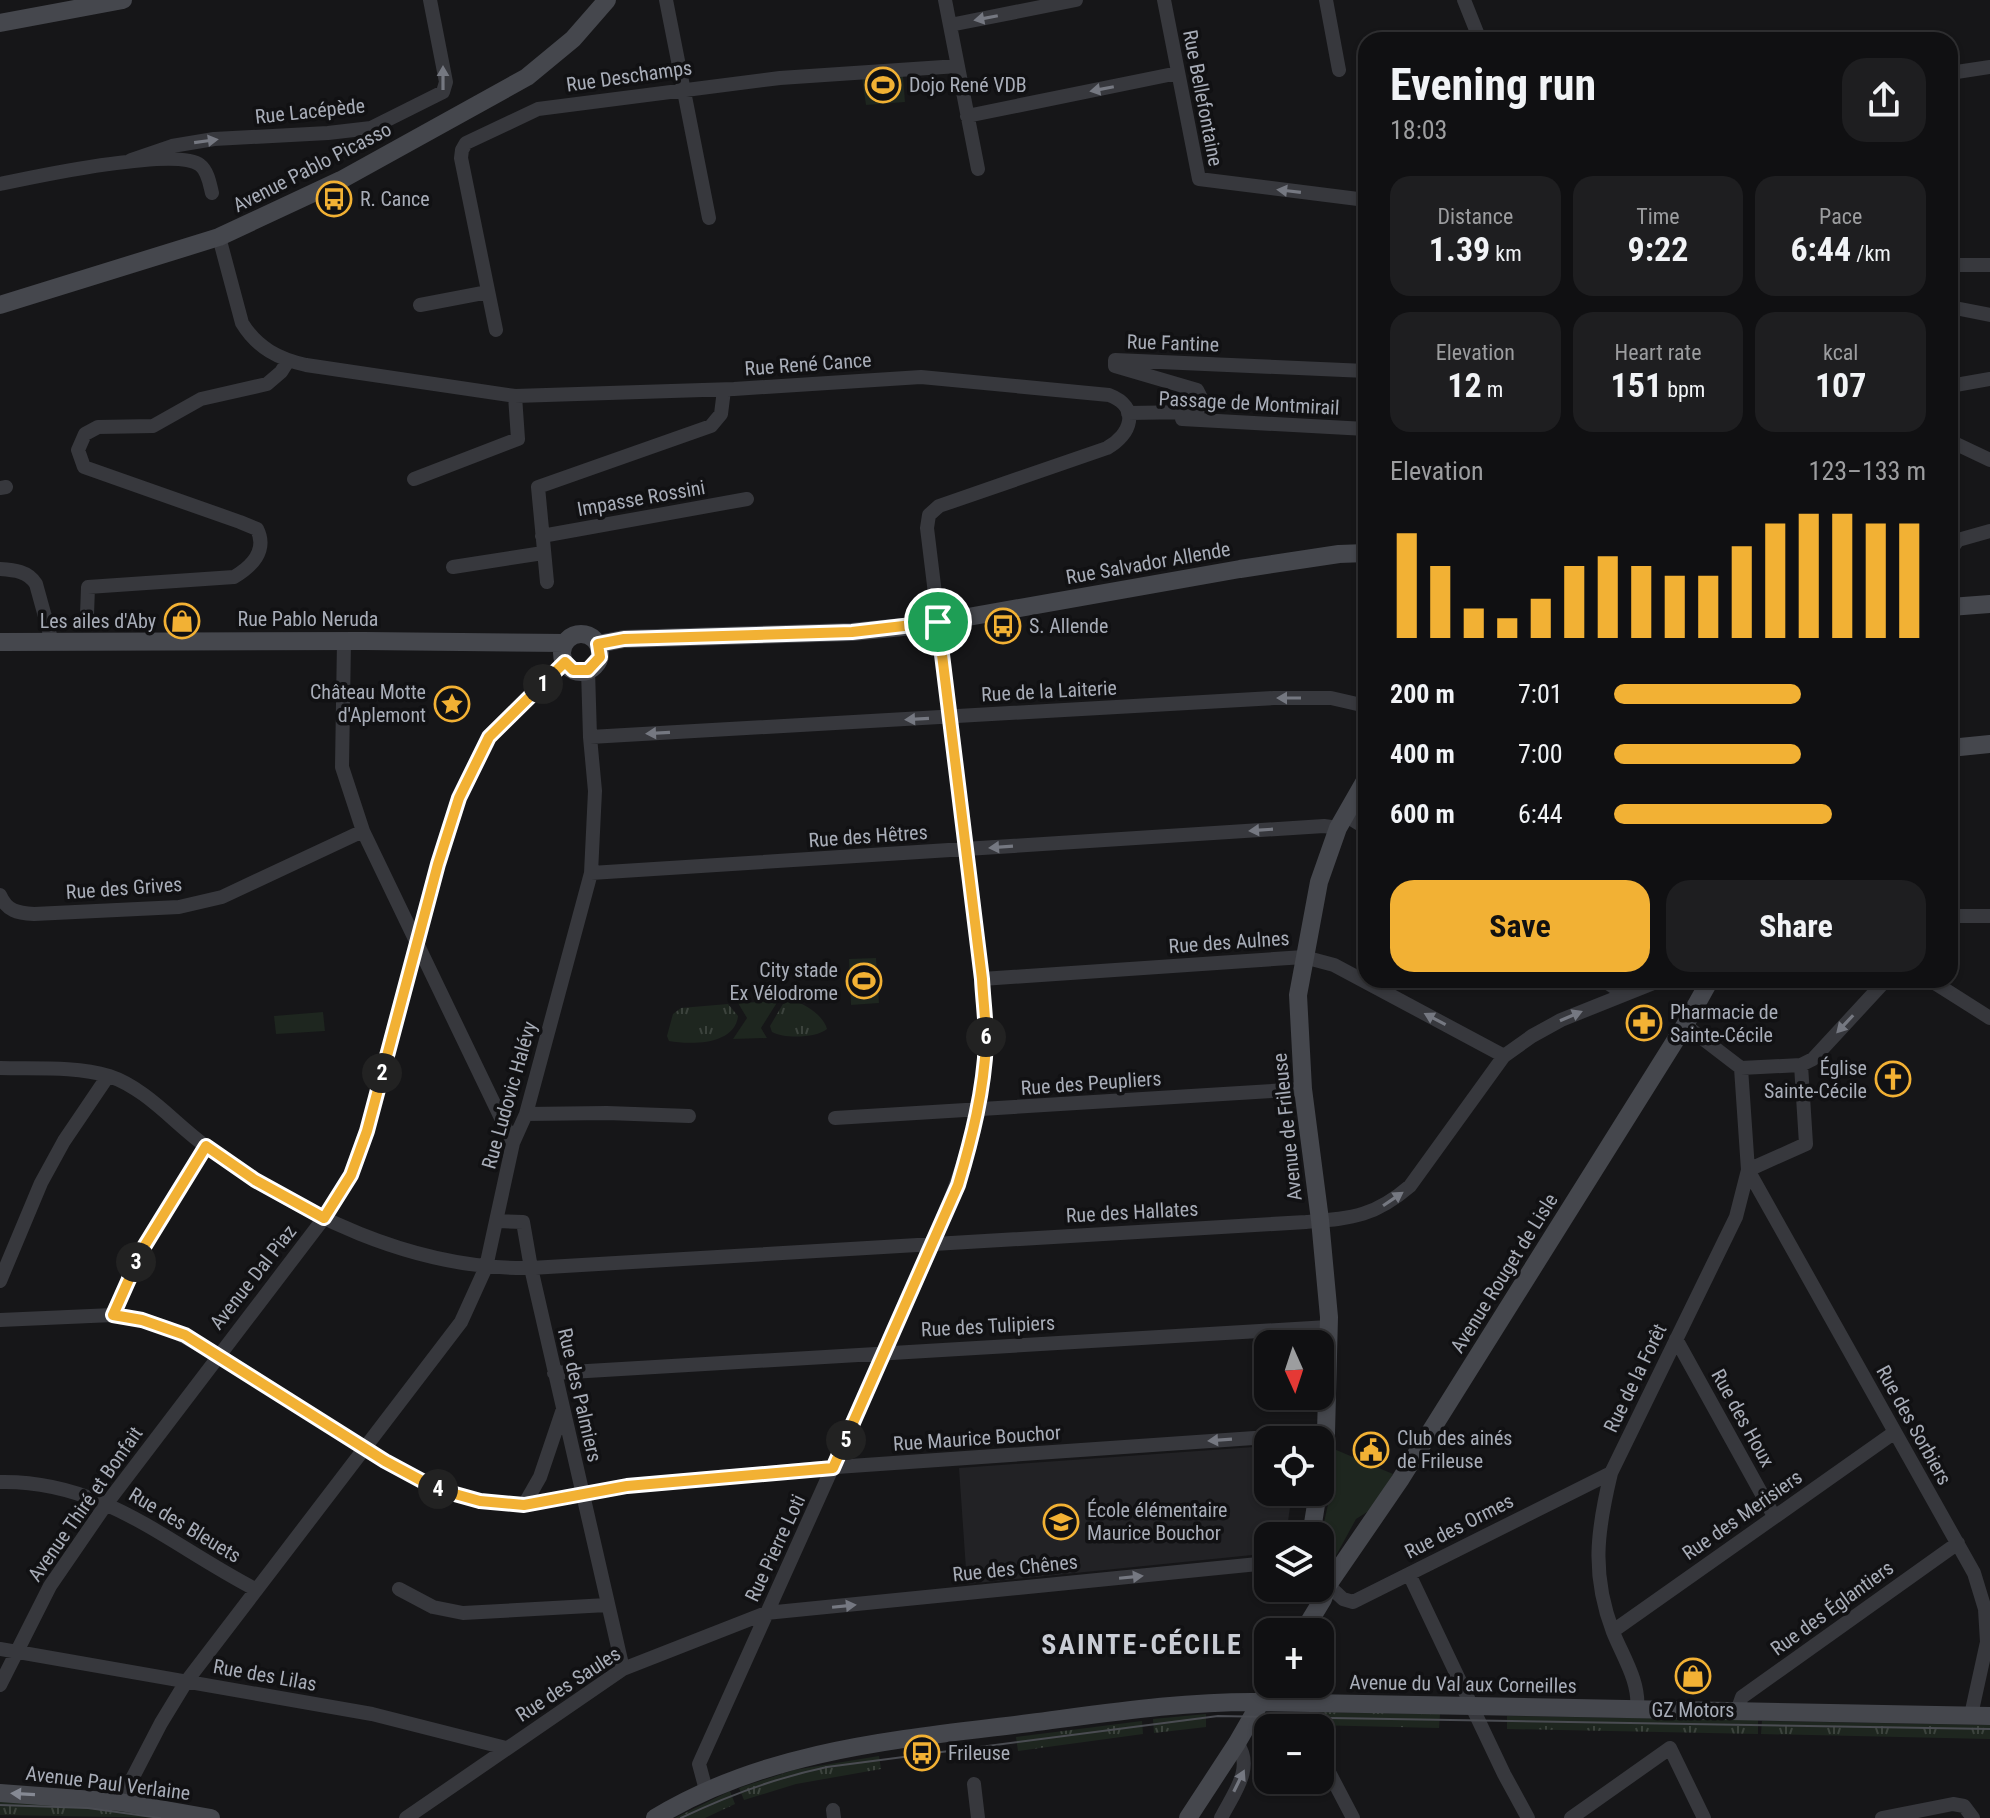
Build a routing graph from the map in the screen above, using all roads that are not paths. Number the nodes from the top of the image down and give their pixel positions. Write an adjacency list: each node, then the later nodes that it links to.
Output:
1 (123, 0): 10 (street)
2 (430, 0): 20 (street, Rue Lacépède, one-way to 2)
3 (666, 0): 18 (street)
4 (945, 0): 11 (street)
5 (1076, 0): 11 (street, one-way to 11)
6 (1164, 0): 17 (street, Rue Bellefontaine)
7 (1326, 0): 15 (street)
8 (1464, 0): 12 (street)
9 (606, 1): 26 (street, Avenue Pablo Picasso)
10 (0, 23)
11 (950, 25): 13 (street)
12 (1477, 32)
13 (958, 66): 18 (street, Rue Deschamps); 19 (street)
14 (1990, 67): 16 (street)
15 (1339, 70)
16 (1958, 72)
17 (1178, 73): 19 (street, one-way to 19); 24 (street, Rue Bellefontaine, one-way to 17)
18 (684, 88): 25 (street); 29 (street, Rue Deschamps)
19 (967, 116): 21 (street)
20 (131, 160): 22 (street); 23 (street)
21 (978, 169)
22 (0, 184)
23 (212, 193)
24 (1358, 199)
25 (709, 218)
26 (219, 237): 30 (street, Avenue Pablo Picasso); 35 (street, Rue René Cance)
27 (1958, 265): 28 (street)
28 (1990, 265)
29 (488, 292): 31 (street); 34 (street, Rue Deschamps)
30 (0, 305)
31 (420, 305)
32 (1958, 309): 33 (street)
33 (1990, 315)
34 (496, 330)
35 (288, 361): 40 (street, Rue René Cance); 57 (street)
36 (1358, 371): 41 (street, Rue Fantine)
37 (1990, 379): 38 (street)
38 (1958, 385)
39 (724, 390): 40 (street, Rue René Cance); 41 (street, Rue René Cance); 48 (street)
40 (515, 396): 45 (street)
41 (1129, 414): 42 (street, Passage de Montmirail); 58 (street)
42 (1358, 428)
43 (1958, 445): 44 (street)
44 (1990, 460)
45 (414, 479)
46 (747, 499): 48 (street, Impasse Rossini)
47 (1990, 531): 49 (street)
48 (542, 536): 50 (street)
49 (1958, 540)
50 (543, 553): 52 (street); 54 (street)
51 (1358, 553): 58 (street, Rue Salvador Allende)
52 (453, 567)
53 (0, 569): 61 (street)
54 (547, 582)
55 (1990, 604): 56 (street)
56 (1958, 606)
57 (87, 615)
58 (938, 622): 63 (street); 67 (street, Rue Pierre Loti)
59 (344, 641): 61 (street, Rue Pablo Neruda); 62 (street, Rue Pablo Neruda); 74 (street)
60 (0, 642): 61 (street, Rue Pablo Neruda)
61 (52, 642)
62 (565, 643): 63 (street); 64 (street)
63 (598, 644): 65 (street)
64 (565, 662): 65 (street); 80 (street, Avenue Dal Piaz)
65 (588, 670): 68 (street, Rue Ludovic Halévy)
66 (1358, 704): 67 (street, Rue de la Laiterie, one-way to 67)
67 (949, 717): 68 (street, Rue de la Laiterie, one-way to 68); 75 (street, Rue Pierre Loti)
68 (590, 737): 76 (street, Rue Ludovic Halévy)
69 (1990, 744): 70 (street)
70 (1958, 747)
71 (1358, 793): 72 (street, Avenue de Frileuse)
72 (1342, 821): 73 (street); 75 (street, Rue des Hêtres, one-way to 75); 81 (street, Avenue de Frileuse)
73 (1358, 826)
74 (363, 831): 77 (street, Rue des Grives); 80 (street)
75 (965, 849): 76 (street, Rue des Hêtres); 83 (street, Rue Pierre Loti)
76 (591, 873): 100 (street, Rue Ludovic Halévy)
77 (0, 895)
78 (1958, 916): 79 (street)
79 (1990, 916)
80 (418, 943): 103 (street); 106 (street, Avenue Dal Piaz)
81 (1304, 957): 82 (street, Rue des Aulnes, one-way to 81); 83 (street, Rue des Aulnes); 98 (street, Avenue de Frileuse)
82 (1358, 978)
83 (982, 979): 99 (street, Rue Pierre Loti)
84 (1377, 988): 93 (street, Rue des Aulnes, one-way to 84)
85 (1615, 988): 90 (street)
86 (1640, 988): 90 (street, Rue des Hallates)
87 (1706, 988): 92 (street, Avenue Rouget de Lisle)
88 (1879, 988): 94 (street, one-way to 94)
89 (1943, 988): 91 (street)
90 (1624, 994): 93 (street, Rue des Hallates, one-way to 90)
91 (1990, 1018)
92 (1685, 1025): 96 (street); 135 (street, Avenue Rouget de Lisle)
93 (1504, 1056): 107 (street, Rue des Hallates, one-way to 93)
94 (1801, 1065): 96 (street); 105 (street)
95 (0, 1068): 97 (street)
96 (1741, 1068): 105 (street, Rue de la Forêt)
97 (108, 1076): 104 (street, Rue des Hallates); 110 (street)
98 (1303, 1089): 99 (street, Rue des Peupliers); 107 (street, Avenue de Frileuse)
99 (978, 1110): 102 (street, Rue des Peupliers); 109 (street, Rue Pierre Loti)
100 (526, 1114): 101 (street); 103 (street, Rue Ludovic Halévy)
101 (689, 1116)
102 (835, 1118)
103 (513, 1143): 108 (street, Rue Ludovic Halévy)
104 (206, 1146): 106 (street, Rue des Hallates); 114 (street)
105 (1748, 1170): 117 (street, Rue de la Forêt); 123 (street, Rue des Sorbiers)
106 (324, 1218): 111 (street, Rue des Hallates); 119 (street, Avenue Dal Piaz)
107 (1320, 1220): 109 (street, Rue des Hallates); 116 (street, Avenue de Frileuse)
108 (498, 1221): 111 (street, Rue Ludovic Halévy); 112 (street, Rue des Palmiers)
109 (933, 1244): 112 (street, Rue des Hallates); 118 (street, Rue Pierre Loti)
110 (4, 1259): 113 (street)
111 (486, 1267): 112 (street, Rue des Hallates); 125 (street, Rue Ludovic Halévy)
112 (531, 1268): 120 (street, Rue des Palmiers)
113 (0, 1281)
114 (113, 1315): 115 (street, Rue Maurice Bouchor); 119 (street, Rue Maurice Bouchor)
115 (0, 1320)
116 (1328, 1327): 118 (street, Rue des Tulipiers); 122 (street, Avenue de Frileuse)
117 (1676, 1339): 127 (street, Rue de la Forêt); 132 (street, Rue des Houx)
118 (884, 1352): 120 (street, Rue des Tulipiers); 126 (street, Rue Pierre Loti)
119 (218, 1355): 125 (street, Rue Maurice Bouchor); 130 (street, Avenue Thiré et Bonfait)
120 (554, 1373): 121 (street, Rue des Palmiers)
121 (563, 1409): 129 (street, Rue des Palmiers); 131 (street)
122 (1326, 1426)
123 (1895, 1432): 132 (street, Rue des Merisiers); 133 (street, Rue des Sorbiers)
124 (1254, 1438): 126 (street, Rue Maurice Bouchor, one-way to 126)
125 (364, 1448): 131 (street, Rue Maurice Bouchor); 137 (street, Rue Ludovic Halévy)
126 (833, 1468): 129 (street, Rue Maurice Bouchor); 141 (street, Rue Pierre Loti)
127 (1611, 1473): 136 (street, Rue des Ormes); 142 (street, Rue de la Forêt)
128 (0, 1482): 130 (street, Rue des Bleuets)
129 (583, 1494): 131 (street, Rue Maurice Bouchor); 140 (street, Rue des Palmiers)
130 (107, 1503): 137 (street, Rue des Bleuets); 143 (street, Avenue Thiré et Bonfait)
131 (524, 1505)
132 (1774, 1516): 142 (street, Rue des Merisiers)
133 (1958, 1543): 151 (street, Rue des Églantiers); 152 (street, Rue des Sorbiers)
134 (1254, 1564): 141 (street, Rue des Chênes, one-way to 134)
135 (1334, 1567)
136 (1409, 1574): 139 (street, Rue des Ormes); 149 (street)
137 (255, 1589): 145 (street, Rue Ludovic Halévy)
138 (399, 1589): 140 (street)
139 (1334, 1590)
140 (607, 1605): 144 (street, Rue des Palmiers)
141 (766, 1613): 144 (street, Rue des Saules); 157 (street, Rue Pierre Loti)
142 (1613, 1631): 150 (street, Rue de la Forêt)
143 (8, 1651): 145 (street, Rue des Lilas); 146 (street, Avenue Thiré et Bonfait)
144 (623, 1669): 154 (street, Rue des Saules)
145 (186, 1682): 154 (street, Rue des Lilas); 159 (street, Rue Ludovic Halévy)
146 (0, 1685)
147 (1263, 1698): 148 (street)
148 (1261, 1702): 149 (street, Avenue du Val aux Corneilles); 153 (street); 157 (street, Avenue du Val aux Corneilles)
149 (1472, 1706): 150 (street, Avenue du Val aux Corneilles); 167 (street)
150 (1637, 1709): 151 (street, Avenue du Val aux Corneilles)
151 (1737, 1711): 152 (street, Avenue du Val aux Corneilles)
152 (1981, 1715)
153 (1237, 1743): 164 (street); 165 (street, one-way to 153)
154 (506, 1748): 161 (street, Rue des Saules)
155 (1334, 1782): 166 (street)
156 (974, 1784): 163 (street)
157 (706, 1790): 162 (street)
158 (0, 1793): 159 (street, Avenue Paul Verlaine, one-way to 158)
159 (120, 1802): 160 (street, Avenue Paul Verlaine)
160 (211, 1818)
161 (406, 1818)
162 (655, 1818)
163 (978, 1818)
164 (1188, 1818)
165 (1221, 1818)
166 (1353, 1818)
167 (1528, 1818)
168 (1571, 1818): 169 (street)
169 (1704, 1818)
170 (1882, 1818): 171 (street)
171 (1973, 1818)

